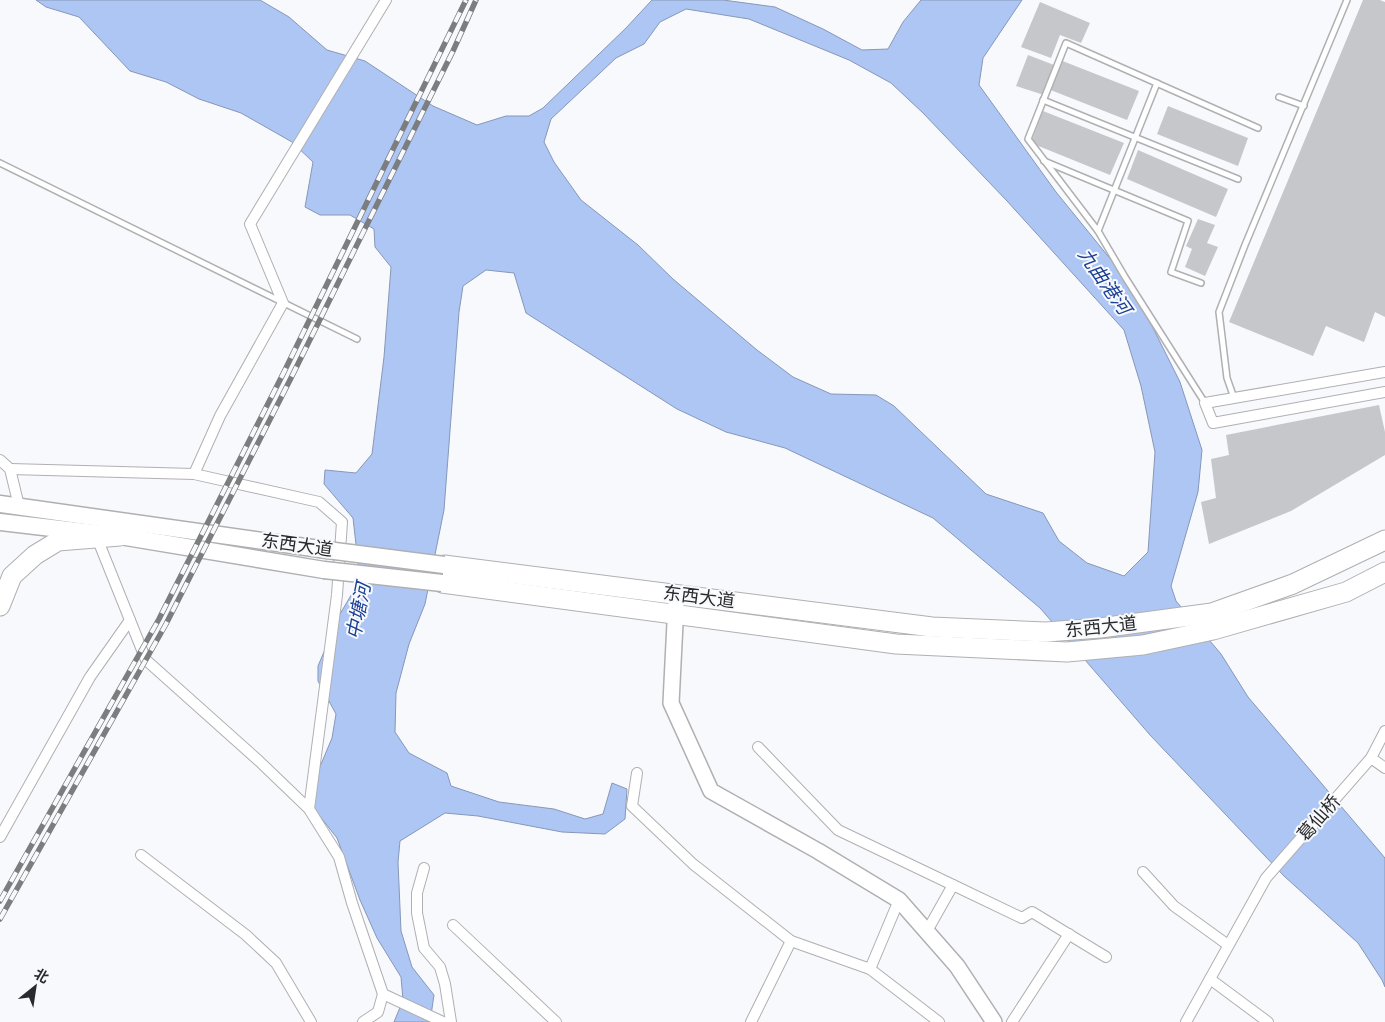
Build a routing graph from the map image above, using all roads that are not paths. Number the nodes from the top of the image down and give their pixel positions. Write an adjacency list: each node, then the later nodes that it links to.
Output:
1 (386, 0): 15 (street)
2 (1347, 0): 6 (lane)
3 (1157, 83): 5 (lane); 7 (lane); 8 (lane)
4 (1280, 97): 6 (lane)
5 (1043, 100): 8 (lane); 9 (lane)
6 (1304, 106): 19 (lane)
7 (1258, 128)
8 (1136, 137): 11 (lane); 12 (lane)
9 (1043, 161): 12 (lane); 13 (lane)
10 (0, 162): 15 (lane)
11 (1238, 179)
12 (1114, 190): 13 (lane); 14 (lane)
13 (1098, 231): 20 (lane)
14 (1201, 284)
15 (283, 303): 16 (lane); 23 (street)
16 (357, 339)
17 (1385, 372): 19 (street)
18 (1385, 392): 20 (street)
19 (1234, 398): 20 (street)
20 (1205, 403)
21 (0, 460): 22 (street)
22 (10, 469): 23 (street); 25 (street)
23 (194, 474): 43 (street)
24 (0, 504): 25 (main road, 东西大道)
25 (19, 506): 30 (main road, 东西大道, bridge)
26 (0, 522): 27 (main road, 东西大道)
27 (120, 536): 28 (highway); 32 (main road, 东西大道, bridge)
28 (97, 538): 34 (highway); 36 (street)
29 (1385, 540): 37 (highway, 东西大道)
30 (444, 564): 33 (highway, 东西大道)
31 (1385, 572): 37 (highway, 东西大道)
32 (442, 584): 35 (highway, 东西大道)
33 (676, 594): 35 (street); 37 (highway, 东西大道)
34 (0, 606)
35 (675, 615): 37 (highway, 东西大道); 49 (street)
36 (130, 620): 43 (street); 44 (street)
37 (1213, 622)
38 (1385, 732): 40 (street, 葛仙桥)
39 (758, 747): 48 (street)
40 (1371, 758): 41 (street); 54 (street, 葛仙桥)
41 (1385, 768)
42 (637, 773): 53 (street)
43 (309, 809): 58 (street)
44 (0, 837)
45 (141, 856): 60 (street)
46 (424, 868): 62 (street)
47 (1143, 872): 54 (street)
48 (953, 885): 51 (street); 52 (street)
49 (899, 900): 51 (street); 56 (street)
50 (452, 925): 63 (street)
51 (927, 931): 66 (street)
52 (1069, 934): 55 (street); 67 (street)
53 (791, 942): 56 (street); 64 (street)
54 (1228, 945): 57 (street, 葛仙桥)
55 (1106, 957)
56 (870, 969): 65 (street)
57 (1210, 979): 68 (street, 葛仙桥); 69 (street)
58 (387, 996): 59 (street); 61 (street)
59 (440, 1021)
60 (311, 1022)
61 (362, 1022)
62 (451, 1022)
63 (556, 1022)
64 (751, 1022)
65 (939, 1022)
66 (994, 1022)
67 (1012, 1022)
68 (1186, 1022)
69 (1268, 1022)

